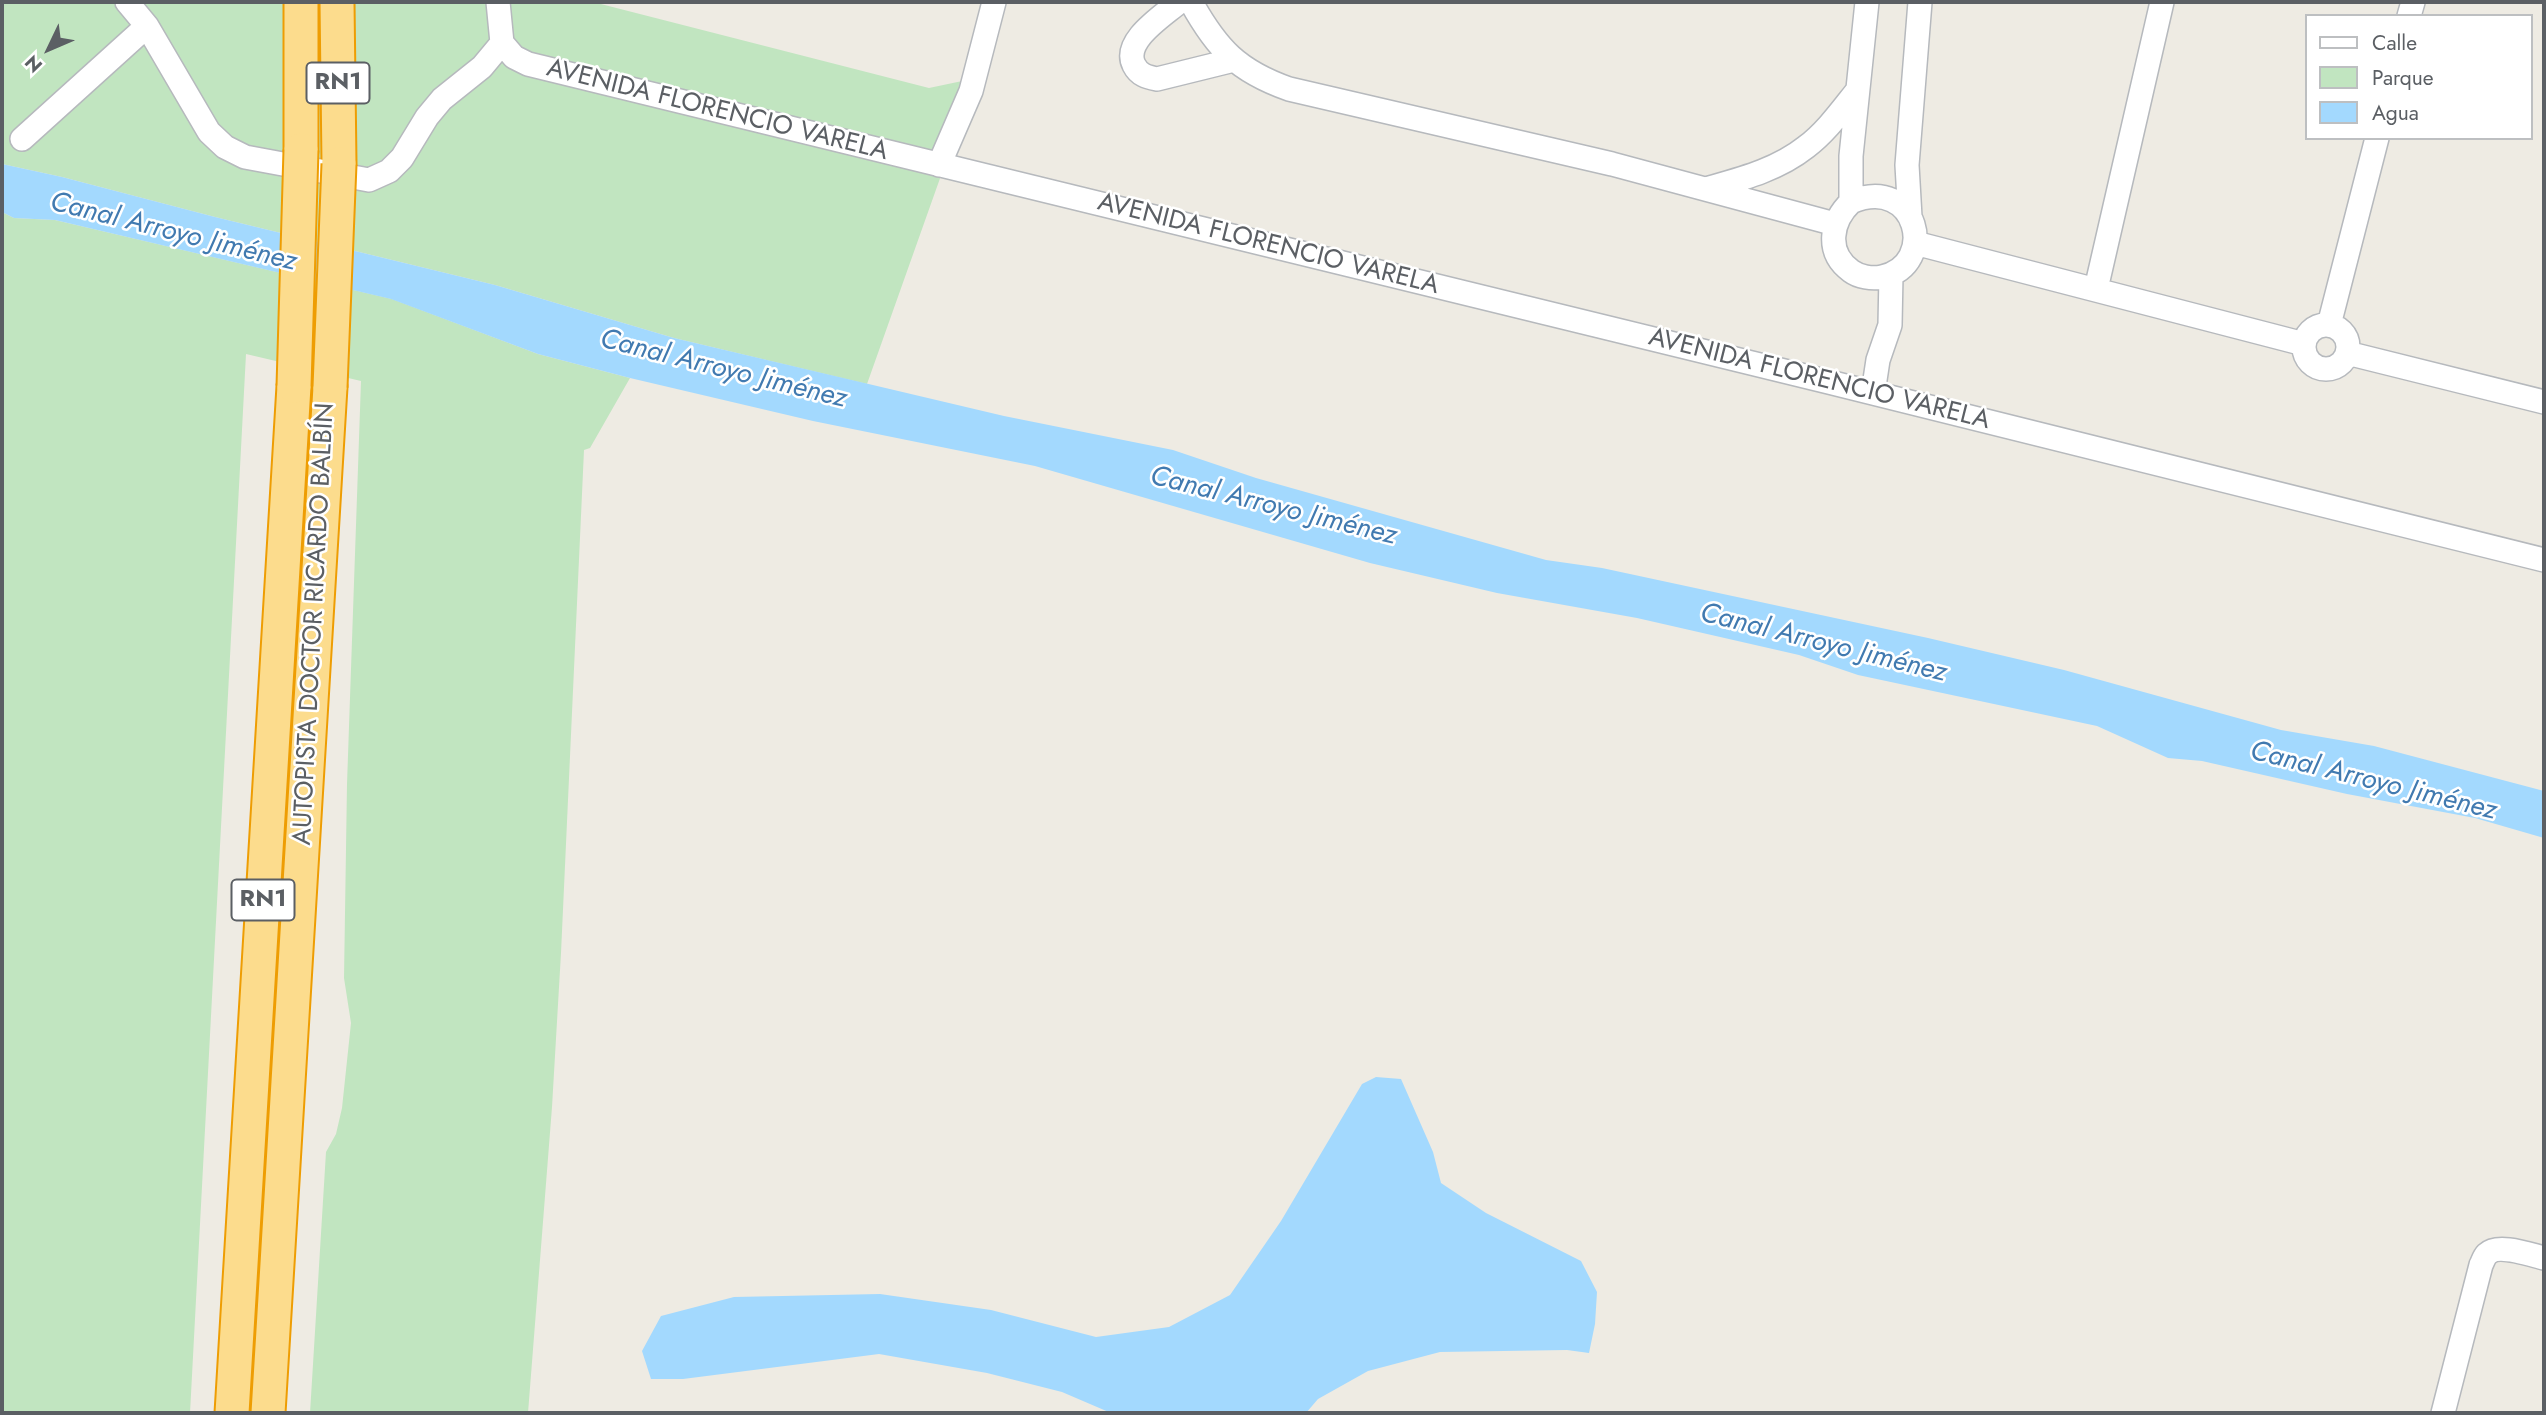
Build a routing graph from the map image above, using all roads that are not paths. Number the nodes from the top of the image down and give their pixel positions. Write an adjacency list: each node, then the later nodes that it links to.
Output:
1 (127, 2): 11 (street)
2 (301, 2): 32 (highway, AUTOPISTA DOCTOR RICARDO BALBÍN / RN1, bridge)
3 (337, 2): 33 (highway, AUTOPISTA DOCTOR RICARDO BALBÍN / RN1, bridge)
4 (498, 2): 12 (street)
5 (994, 2): 17 (street)
6 (1179, 2): 13 (street)
7 (1191, 2): 13 (street)
8 (1867, 2): 14 (street)
9 (1920, 2): 20 (street)
10 (2162, 2): 24 (street)
11 (146, 26): 12 (street); 15 (street)
12 (502, 43): 17 (street, AVENIDA FLORENCIO VARELA)
13 (1234, 60): 18 (street)
14 (1857, 91): 18 (street); 19 (street)
15 (22, 139)
16 (2376, 140): 25 (street)
17 (939, 165): 28 (street, AVENIDA FLORENCIO VARELA)
18 (1706, 189): 21 (street)
19 (1851, 202): 20 (street); 21 (street)
20 (1910, 217): 22 (street)
21 (1835, 224): 23 (street)
22 (1915, 243): 23 (street); 24 (street)
23 (1891, 275): 28 (street)
24 (2096, 289): 26 (street)
25 (2329, 325): 26 (street); 27 (street)
26 (2304, 344): 27 (street)
27 (2347, 353): 29 (street)
28 (1873, 393): 30 (street, AVENIDA FLORENCIO VARELA)
29 (2544, 402)
30 (2544, 560)
31 (2544, 1258): 34 (street)
32 (232, 1413)
33 (268, 1413)
34 (2443, 1413)

